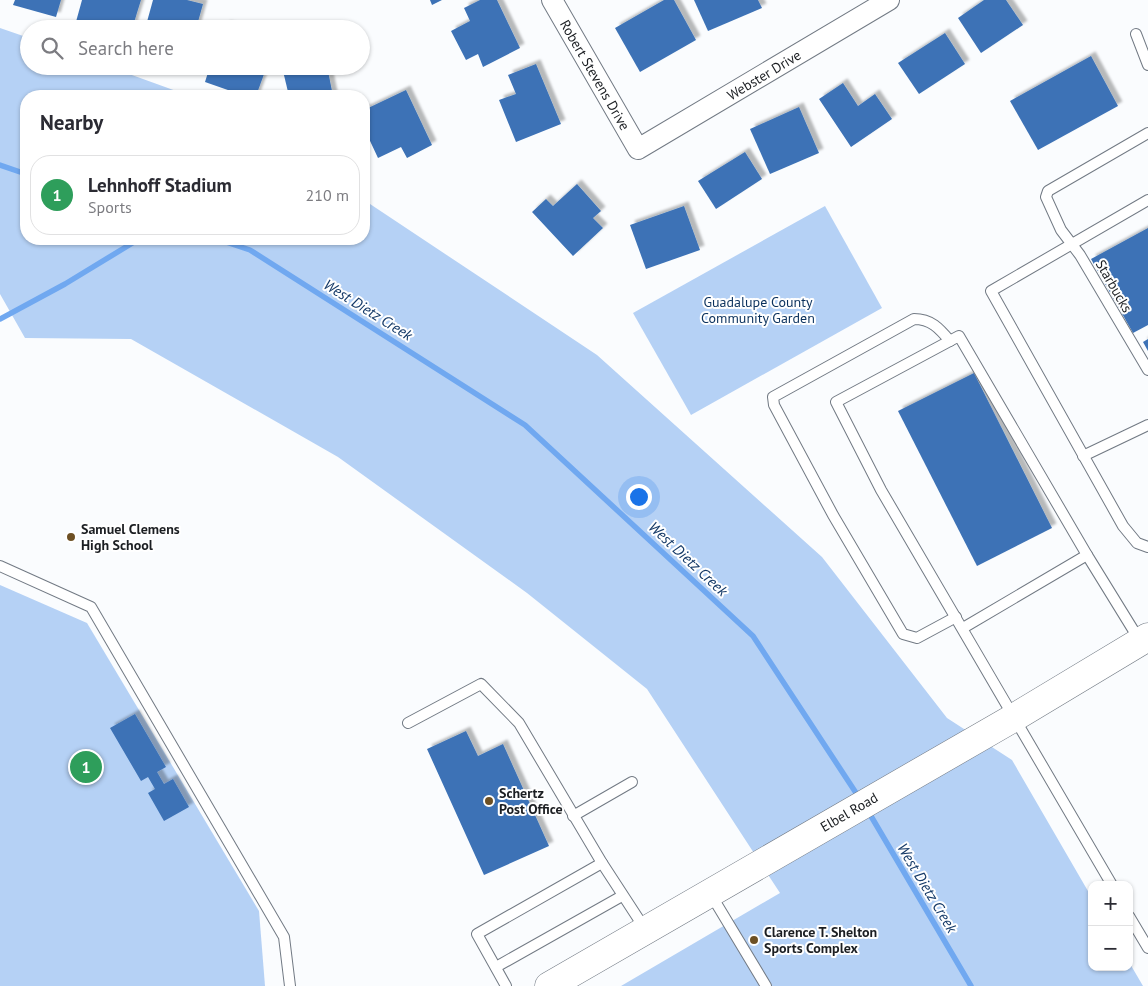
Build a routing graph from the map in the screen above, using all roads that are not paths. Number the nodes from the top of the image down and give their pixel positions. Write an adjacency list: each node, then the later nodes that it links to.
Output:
1 (552, 0): 6 (street, Robert Stevens Drive)
2 (889, 0): 6 (street, Webster Drive)
3 (1136, 34): 4 (lane)
4 (1148, 65)
5 (1148, 133): 8 (lane, Starbucks)
6 (638, 149)
7 (1148, 200): 8 (lane)
8 (1071, 244): 10 (lane, Starbucks); 12 (lane)
9 (950, 341): 14 (lane); 16 (lane); 16 (lane)
10 (1148, 370)
11 (1148, 425): 12 (lane)
12 (1083, 456): 13 (lane)
13 (1148, 546)
14 (1087, 555): 17 (lane); 18 (lane)
15 (0, 566): 31 (lane)
16 (956, 616): 17 (lane)
17 (963, 628): 19 (lane)
18 (1144, 639): 19 (street, Elbel Road)
19 (1015, 717): 24 (lane); 25 (street, Elbel Road)
20 (408, 723): 22 (lane)
21 (632, 782): 22 (lane)
22 (573, 816): 23 (lane)
23 (602, 863): 26 (lane); 30 (lane)
24 (1110, 881)
25 (710, 892): 28 (street, Elbel Road); 34 (lane)
26 (622, 896): 28 (lane); 30 (lane)
27 (1133, 923): 29 (lane)
28 (646, 929): 33 (street, Elbel Road)
29 (1148, 948)
30 (496, 967): 32 (lane)
31 (290, 986)
32 (506, 986)
33 (549, 986)
34 (766, 986)

